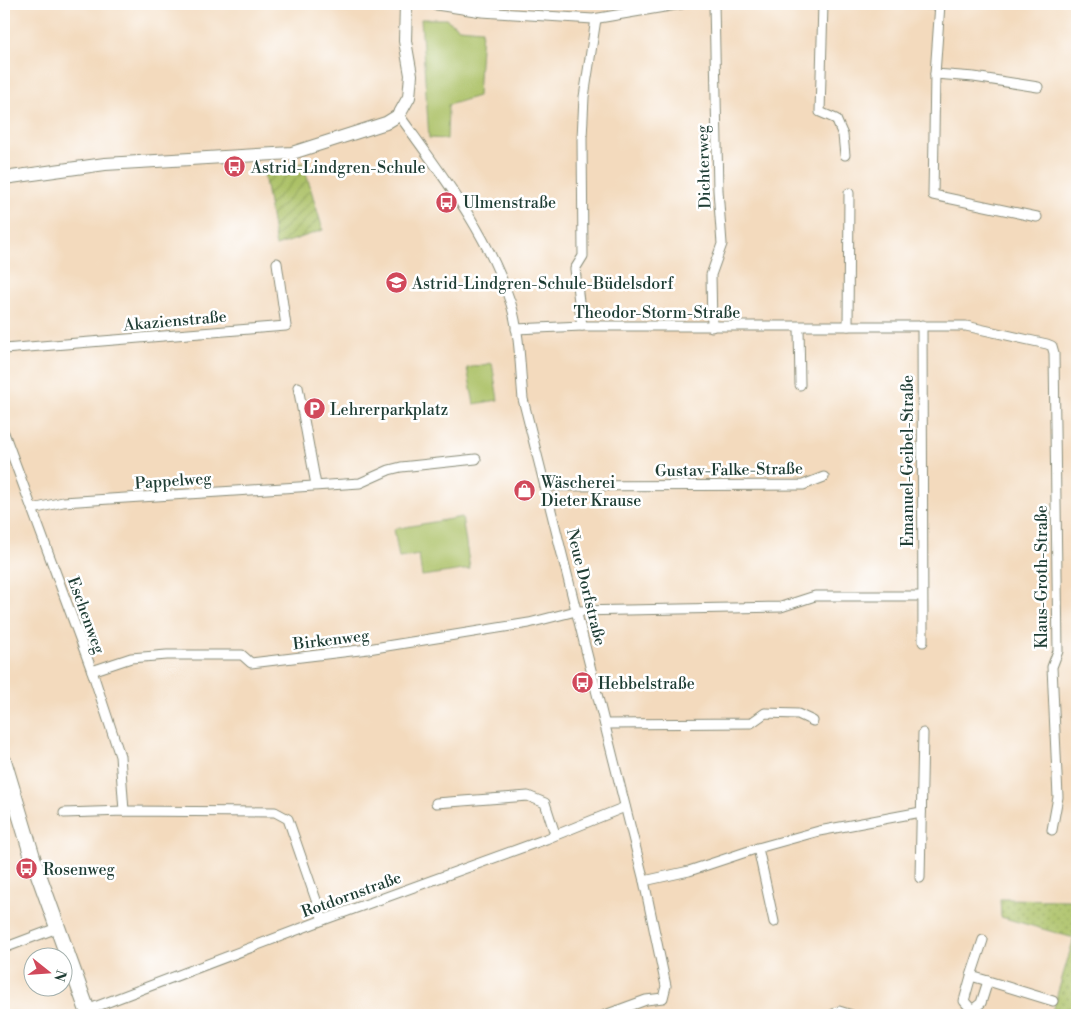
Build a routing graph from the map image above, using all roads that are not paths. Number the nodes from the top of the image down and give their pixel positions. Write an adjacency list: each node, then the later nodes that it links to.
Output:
1 (406, 4): 11 (street)
2 (430, 4): 8 (street)
3 (682, 4): 8 (street)
4 (714, 4): 20 (street, Dichterweg)
5 (823, 4): 12 (street)
6 (909, 4): 7 (street)
7 (940, 4): 9 (street)
8 (596, 18): 17 (street)
9 (935, 74): 10 (street); 15 (street)
10 (1038, 87)
11 (399, 115): 13 (street); 22 (street, Neue Dorfstraße)
12 (845, 155)
13 (4, 178)
14 (849, 193): 18 (street)
15 (1037, 217)
16 (277, 263): 23 (street, Akazienstraße)
17 (582, 326): 20 (street, Theodor-Storm-Straße); 22 (street, Theodor-Storm-Straße)
18 (848, 326): 19 (street, Theodor-Storm-Straße); 21 (street, Theodor-Storm-Straße)
19 (922, 326): 24 (street, Theodor-Storm-Straße); 33 (street, Emanuel-Geibel-Straße)
20 (712, 327): 21 (street, Theodor-Storm-Straße)
21 (799, 327): 25 (street)
22 (516, 329): 31 (street, Neue Dorfstraße)
23 (4, 349)
24 (1054, 353): 46 (street, Klaus-Groth-Straße)
25 (800, 385)
26 (298, 387): 30 (street)
27 (4, 433): 32 (street, Eschenweg)
28 (476, 459): 30 (street, Pappelweg)
29 (824, 477): 31 (street, Gustav-Falke-Straße)
30 (316, 485): 32 (street, Pappelweg)
31 (545, 486): 34 (street, Neue Dorfstraße)
32 (33, 509): 36 (street, Eschenweg)
33 (922, 596): 34 (street); 35 (street, Emanuel-Geibel-Straße)
34 (576, 611): 36 (street, Birkenweg); 38 (street, Neue Dorfstraße)
35 (923, 642)
36 (92, 671): 43 (street, Eschenweg)
37 (813, 721): 38 (street)
38 (605, 724): 42 (street, Neue Dorfstraße)
39 (923, 733): 44 (street)
40 (4, 762): 53 (main road)
41 (436, 803): 47 (street)
42 (625, 807): 47 (street, Rotdornstraße); 50 (street, Neue Dorfstraße)
43 (124, 812): 45 (street); 51 (street)
44 (921, 812): 48 (street); 49 (street)
45 (64, 813)
46 (1052, 830)
47 (555, 834): 51 (street, Rotdornstraße)
48 (758, 848): 50 (street); 52 (street)
49 (920, 878)
50 (644, 881): 61 (street, Neue Dorfstraße)
51 (323, 920): 59 (street, Rotdornstraße)
52 (774, 922)
53 (57, 928): 55 (street); 59 (main road)
54 (983, 940): 56 (street)
55 (4, 948)
56 (971, 976): 57 (street); 60 (street)
57 (988, 981): 58 (street); 60 (street)
58 (1053, 1001)
59 (88, 1013)
60 (971, 1013)
61 (605, 1015)
62 (832, 1015): 63 (street)
63 (852, 1015)

